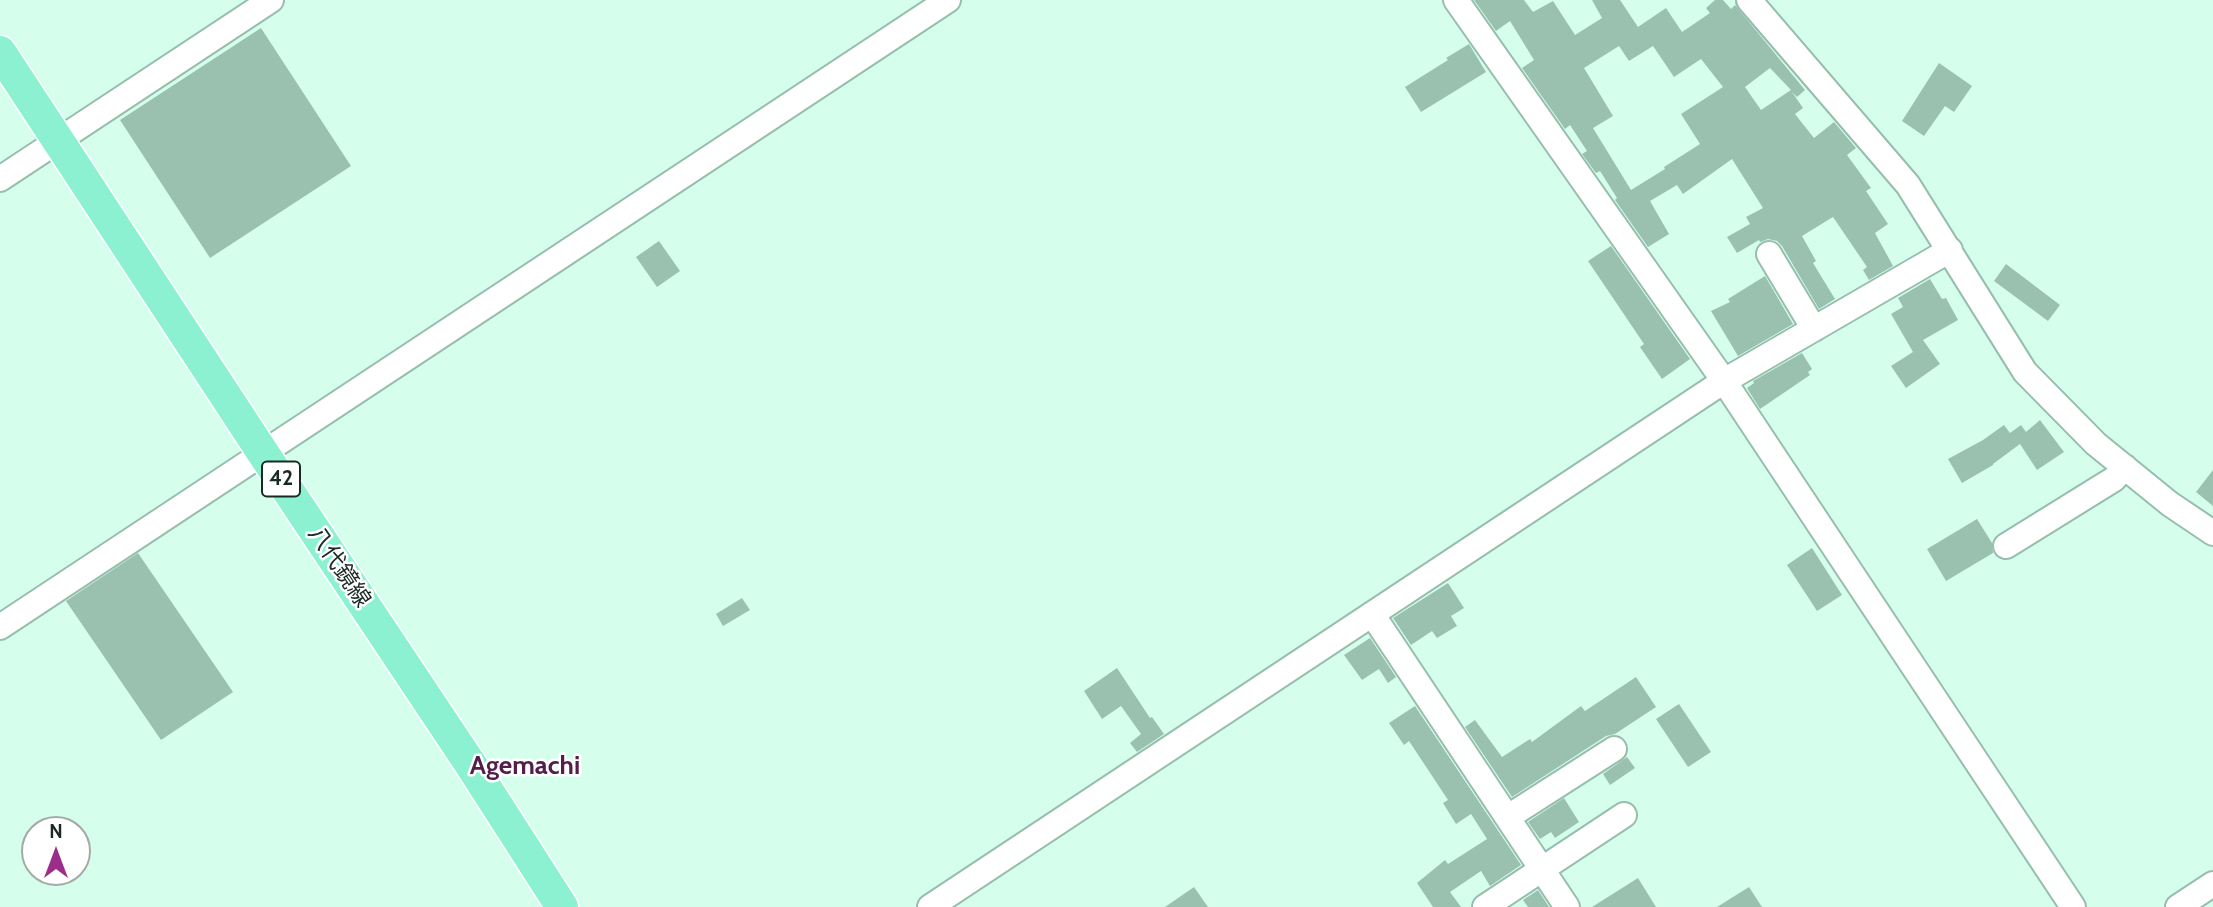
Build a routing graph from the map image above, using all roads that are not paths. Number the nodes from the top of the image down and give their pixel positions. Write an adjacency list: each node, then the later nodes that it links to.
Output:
1 (271, 0): 6 (street)
2 (948, 0): 12 (street)
3 (1455, 0): 11 (street)
4 (1749, 0): 8 (street)
5 (0, 52): 6 (main road, 八代鏡線 / 42)
6 (59, 141): 7 (street); 12 (main road, 八代鏡線 / 42)
7 (0, 179)
8 (1950, 250): 10 (street); 13 (street)
9 (1769, 254): 10 (street)
10 (1814, 329): 11 (street)
11 (1724, 381): 16 (street); 27 (street)
12 (263, 453): 17 (street); 24 (main road, 八代鏡線 / 42)
13 (2124, 467): 14 (street); 15 (street)
14 (2213, 533)
15 (2006, 546)
16 (1372, 614): 20 (street); 25 (street)
17 (0, 627)
18 (1614, 749): 20 (street)
19 (1624, 815): 21 (street)
20 (1508, 817): 21 (street)
21 (1542, 869): 23 (street); 26 (street)
22 (2213, 884): 28 (street)
23 (1493, 905)
24 (562, 907)
25 (930, 907)
26 (1567, 907)
27 (2073, 907)
28 (2178, 907)

